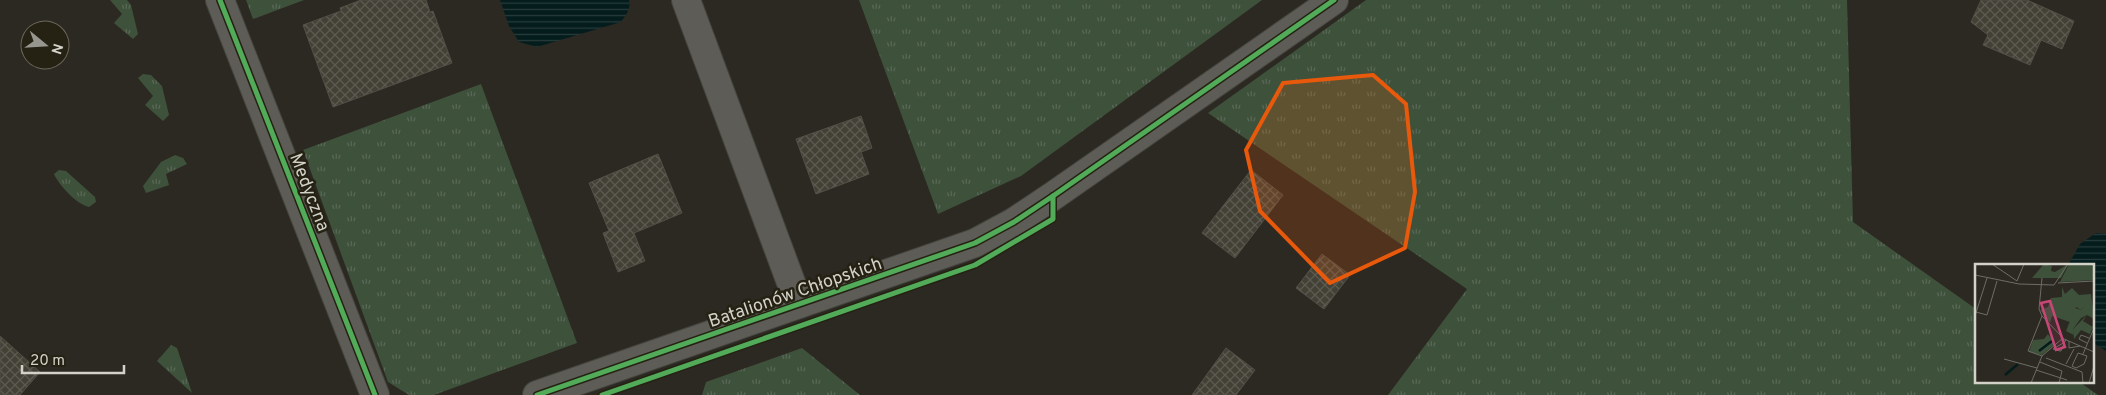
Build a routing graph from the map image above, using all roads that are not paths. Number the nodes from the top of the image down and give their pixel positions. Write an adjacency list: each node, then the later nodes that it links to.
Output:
1 (220, 0): 5 (street, Medyczna)
2 (686, 0): 4 (street)
3 (1334, 0): 4 (street, Batalionów Chłopskich)
4 (799, 304): 6 (street, Batalionów Chłopskich)
5 (375, 395)
6 (537, 395)

